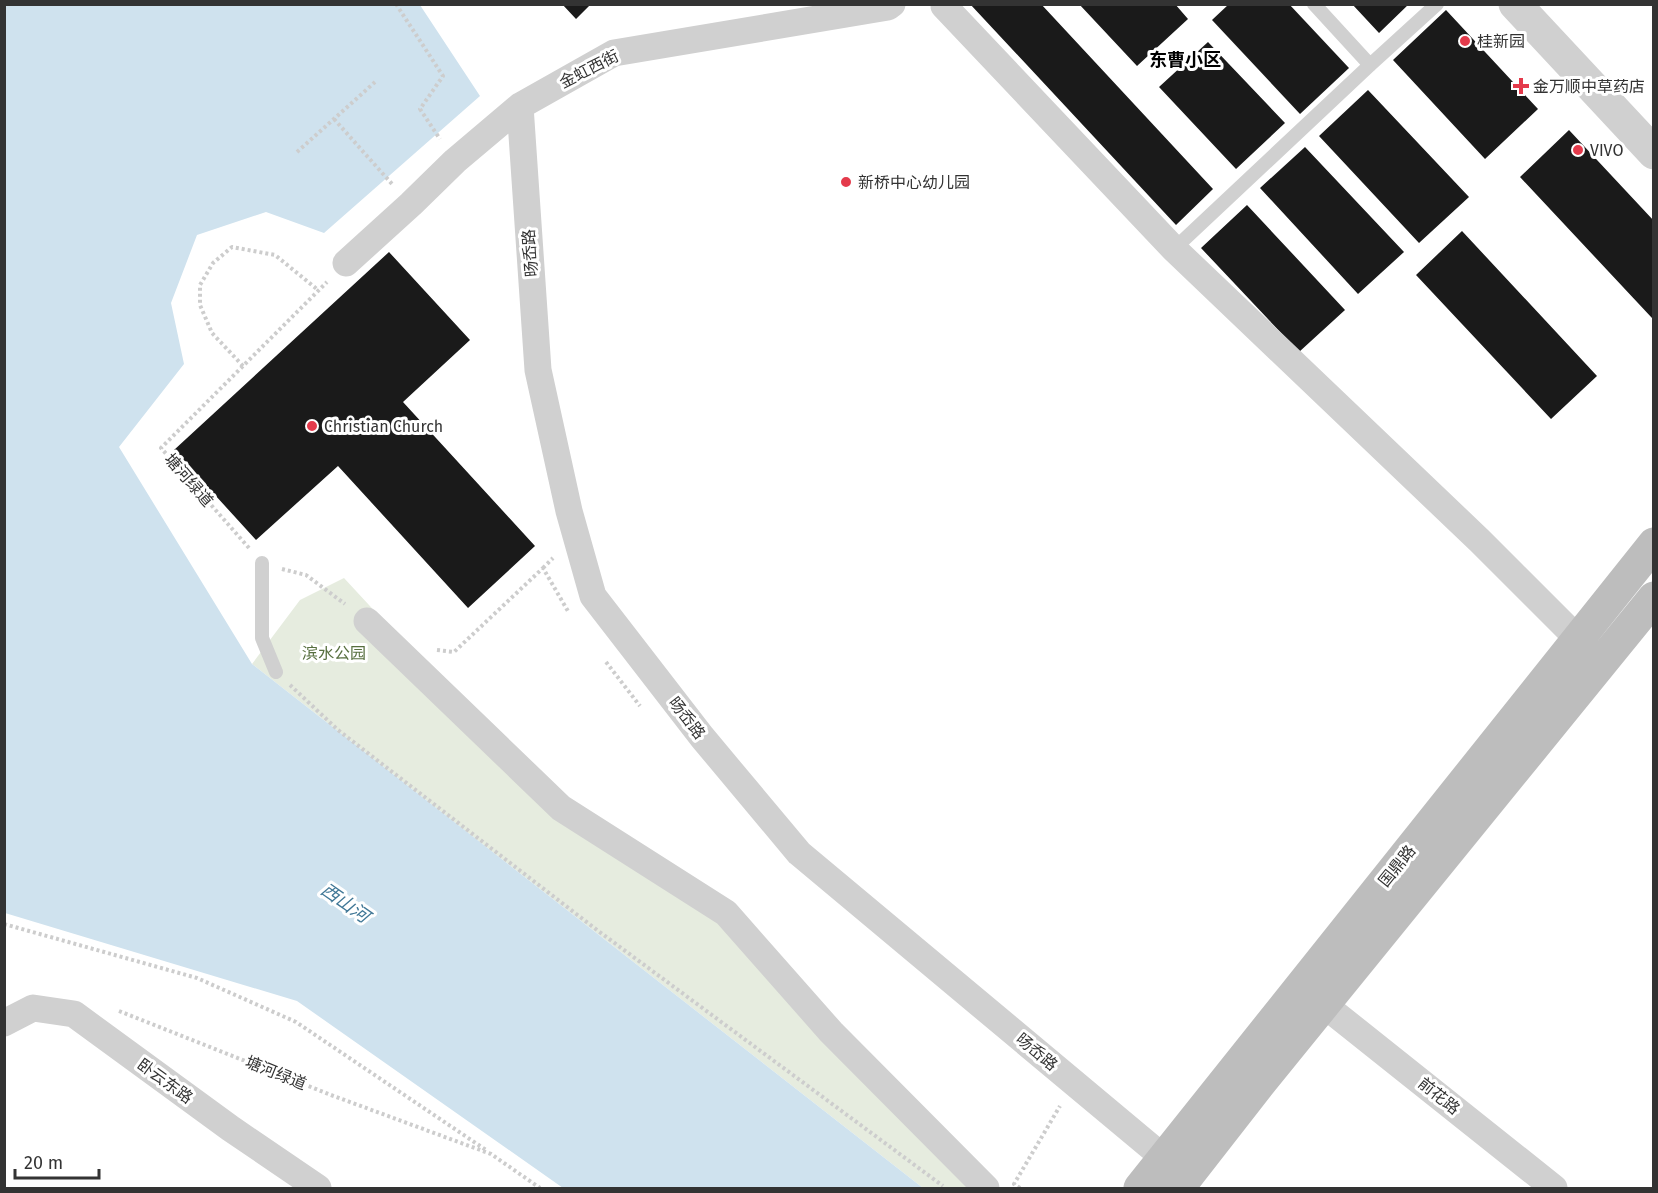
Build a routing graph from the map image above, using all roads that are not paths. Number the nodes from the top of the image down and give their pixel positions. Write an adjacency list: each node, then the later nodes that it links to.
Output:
1 (892, 4): 7 (street, 金虹西街)
2 (944, 4): 9 (street)
3 (1314, 4): 6 (lane)
4 (1437, 4): 6 (lane)
5 (1515, 4): 8 (street)
6 (1370, 65): 9 (lane)
7 (520, 106): 10 (street, 金虹西街); 19 (street, 旸岙路)
8 (1653, 153)
9 (1174, 249): 15 (street)
10 (346, 263)
11 (1653, 544): 15 (main road, 国鼎路)
12 (262, 563): 16 (lane)
13 (1653, 598): 17 (main road, 国鼎路)
14 (367, 621): 21 (street)
15 (1578, 639): 19 (main road, 国鼎路)
16 (276, 672)
17 (1323, 1004): 23 (main road, 国鼎路); 24 (street, 前花路)
18 (4, 1023): 20 (street, 卧云东路)
19 (1164, 1158): 22 (main road, 国鼎路)
20 (318, 1188)
21 (986, 1188)
22 (1140, 1188)
23 (1178, 1188)
24 (1554, 1188)

